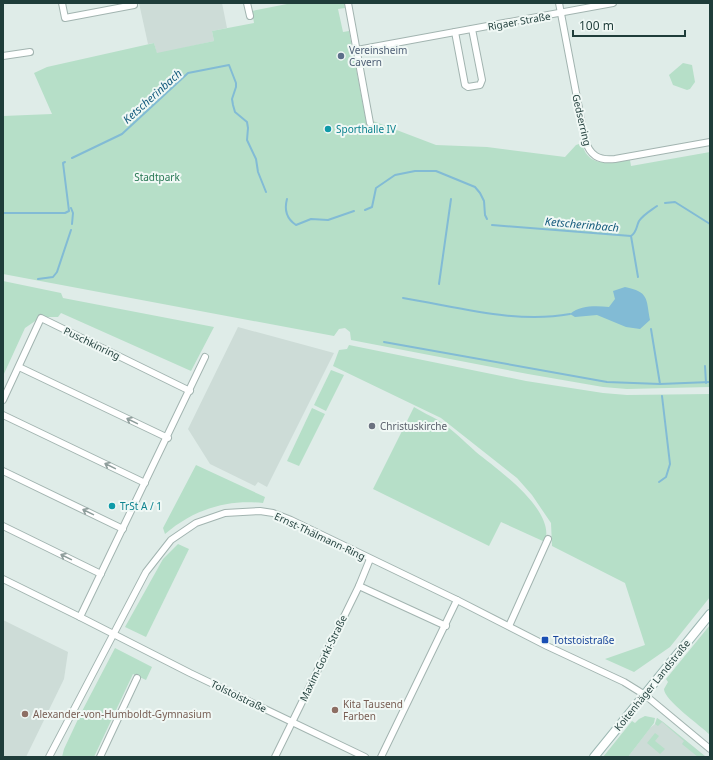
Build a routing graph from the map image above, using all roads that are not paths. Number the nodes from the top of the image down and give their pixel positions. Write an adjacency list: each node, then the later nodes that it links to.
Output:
1 (62, 3): 2 (street)
2 (133, 3)
3 (247, 3): 8 (street)
4 (348, 3): 11 (street)
5 (559, 3): 7 (street)
6 (613, 3): 7 (street, Rigaer Straße)
7 (561, 13): 9 (street, Rigaer Straße); 15 (street, Gedserring)
8 (250, 16)
9 (472, 29): 10 (street, Rigaer Straße); 10 (street)
10 (455, 32): 11 (street, Rigaer Straße)
11 (357, 50): 14 (street)
12 (30, 52): 13 (street)
13 (3, 56)
14 (370, 123)
15 (710, 142)
16 (205, 357): 18 (street)
17 (19, 367): 18 (street, Puschkinring); 19 (street, Puschkinring); 21 (street, one-way to 17)
18 (190, 391): 21 (street)
19 (3, 400)
20 (3, 415): 23 (street, one-way to 20)
21 (168, 438): 23 (street)
22 (3, 471): 25 (street, one-way to 22)
23 (145, 483): 25 (street)
24 (3, 526): 28 (street, one-way to 24)
25 (123, 529): 28 (street)
26 (548, 539): 35 (street)
27 (370, 559): 30 (street, Maxim-Gorki-Straße); 31 (street, Ernst-Thälmann-Ring); 36 (street, Ernst-Thälmann-Ring)
28 (101, 574): 33 (street)
29 (3, 579): 33 (street)
30 (359, 586): 34 (street); 39 (street, Maxim-Gorki-Straße)
31 (458, 600): 34 (street); 35 (street, Ernst-Thälmann-Ring)
32 (710, 614): 38 (main road, Koitenhäger Landstraße)
33 (80, 617): 36 (street)
34 (446, 626): 45 (street)
35 (509, 626): 38 (street, Ernst-Thälmann-Ring)
36 (113, 634): 39 (street, Tolstoistraße); 41 (street, Ernst-Thälmann-Ring)
37 (137, 678): 42 (street)
38 (645, 695): 40 (street, Ernst-Thälmann-Ring); 46 (main road, Koitenhäger Landstraße)
39 (292, 722): 43 (street, Maxim-Gorki-Straße); 44 (street, Tolstoistraße)
40 (710, 749)
41 (49, 757)
42 (100, 757)
43 (276, 757)
44 (365, 757)
45 (381, 757)
46 (594, 757)

